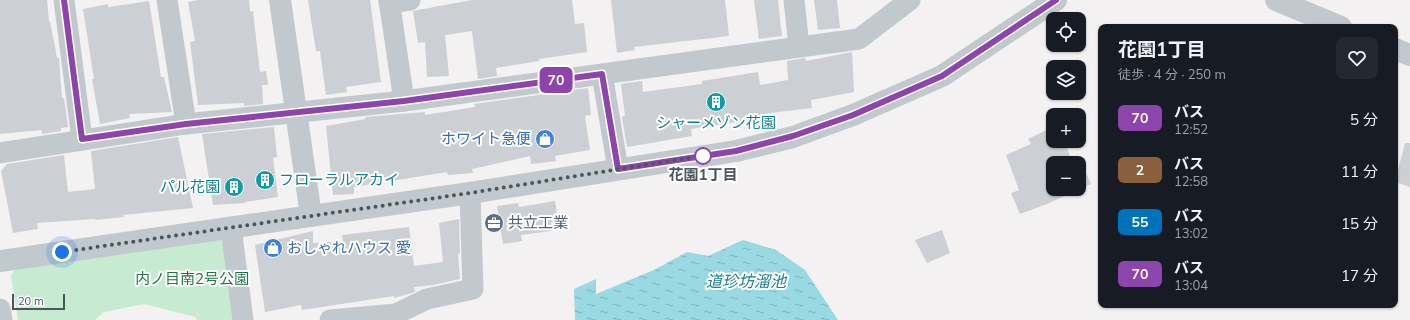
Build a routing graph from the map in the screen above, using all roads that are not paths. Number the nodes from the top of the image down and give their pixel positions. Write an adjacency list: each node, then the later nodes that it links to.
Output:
1 (64, 0): 18 (street)
2 (167, 0): 17 (street)
3 (280, 0): 16 (street)
4 (410, 0): 8 (street)
5 (794, 0): 11 (street)
6 (1056, 0): 20 (street)
7 (1276, 0): 10 (street)
8 (389, 1): 15 (street)
9 (906, 2): 11 (street)
10 (1334, 24)
11 (799, 47): 14 (street)
12 (1398, 50): 13 (street)
13 (1410, 55)
14 (602, 74): 15 (street); 20 (street)
15 (404, 101): 16 (street)
16 (296, 112): 17 (street); 22 (street)
17 (186, 124): 18 (street)
18 (82, 139): 19 (street)
19 (0, 154)
20 (618, 169): 21 (street)
21 (470, 193): 22 (street); 28 (street)
22 (311, 216): 23 (street)
23 (231, 228): 24 (street); 27 (street)
24 (0, 261)
25 (0, 309): 26 (street)
26 (2, 320)
27 (243, 320)
28 (330, 320)

